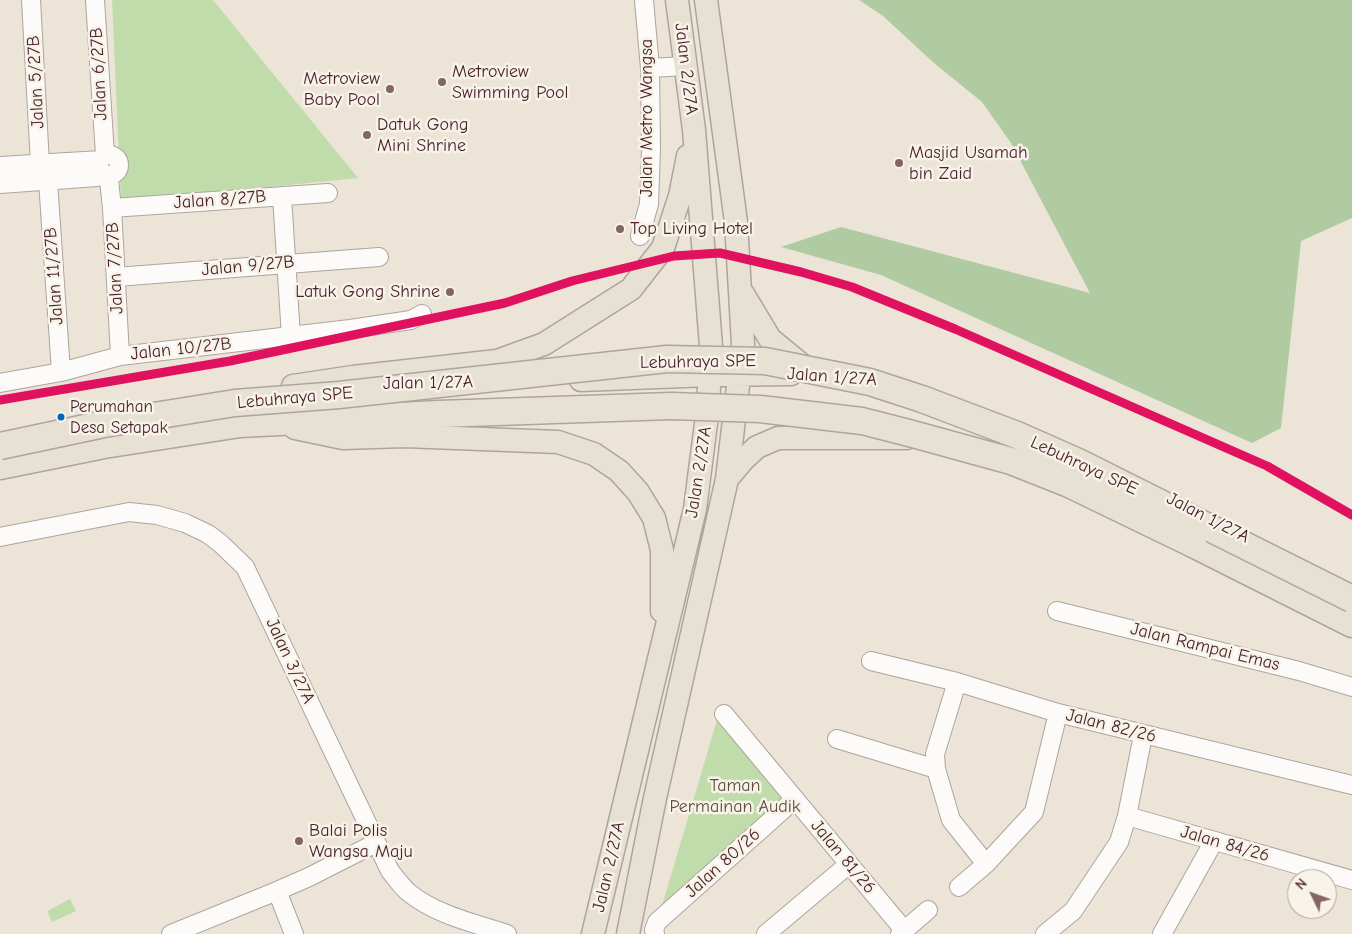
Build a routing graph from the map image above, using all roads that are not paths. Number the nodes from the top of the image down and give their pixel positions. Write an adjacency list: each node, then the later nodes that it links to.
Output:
1 (31, 0): 9 (street, Jalan 5/27B)
2 (95, 0): 10 (street, Jalan 6/27B)
3 (644, 0): 7 (street, Jalan Metro Wangsa)
4 (706, 0): 21 (main road, Jalan 2/27A)
5 (677, 4): 6 (main road, Jalan 2/27A)
6 (685, 66): 7 (street); 8 (main road, Jalan 2/27A)
7 (650, 68): 17 (street, Jalan Metro Wangsa)
8 (694, 130): 27 (main road, Jalan 2/27A); 31 (main road)
9 (40, 164): 10 (street); 11 (street)
10 (107, 165): 12 (street); 16 (street, Jalan 7/27B)
11 (0, 166)
12 (48, 181): 13 (street); 25 (street, Jalan 11/27B)
13 (0, 184)
14 (328, 193): 15 (street, Jalan 8/27B)
15 (282, 196): 16 (street, Jalan 8/27B); 19 (street)
16 (112, 208): 20 (street, Jalan 7/27B)
17 (640, 236)
18 (379, 257): 19 (street, Jalan 9/27B)
19 (286, 263): 20 (street, Jalan 9/27B); 23 (street)
20 (116, 277): 24 (street, Jalan 7/27B)
21 (740, 288): 26 (main road); 28 (main road, Jalan 2/27A)
22 (422, 314): 23 (street, Jalan 10/27B)
23 (291, 337): 24 (street, Jalan 10/27B)
24 (120, 356): 25 (street, Jalan 10/27B)
25 (61, 372): 30 (street, Jalan 10/27B)
26 (812, 373): 28 (main road, Jalan 1/27A); 43 (main road, Jalan 1/27A)
27 (710, 374): 28 (main road, Jalan 1/27A); 29 (main road, Jalan 1/27A); 32 (main road, Jalan 2/27A)
28 (740, 374): 34 (main road, Jalan 2/27A)
29 (680, 376): 31 (main road, Jalan 1/27A); 33 (main road)
30 (0, 383)
31 (293, 386): 37 (main road, Jalan 1/27A)
32 (708, 408): 33 (main road, Jalan 1/27A); 34 (main road, Jalan 1/27A); 48 (main road, Jalan 2/27A)
33 (676, 409): 35 (main road, Jalan 1/27A)
34 (736, 409): 36 (main road, Jalan 1/27A); 41 (main road, Jalan 2/27A)
35 (295, 428): 40 (main road, Jalan 1/27A); 48 (main road)
36 (962, 438): 41 (main road); 47 (main road, Jalan 1/27A)
37 (0, 439)
38 (0, 446): 44 (highway, Lebuhraya SPE, bridge)
39 (0, 466): 46 (highway, Lebuhraya SPE, bridge)
40 (0, 473)
41 (727, 479): 67 (main road, Jalan 2/27A)
42 (0, 537): 61 (street, Jalan 3/27A)
43 (1352, 593)
44 (1352, 599)
45 (1057, 611): 51 (street, Jalan Rampai Emas)
46 (1352, 624)
47 (1352, 631)
48 (663, 642): 75 (main road, Jalan 2/27A)
49 (871, 661): 50 (street, Jalan 82/26)
50 (957, 682): 52 (street, Jalan 82/26); 56 (street)
51 (1352, 688)
52 (1058, 713): 54 (street, Jalan 82/26); 63 (street)
53 (724, 714): 58 (street, Jalan 81/26)
54 (1143, 735): 57 (street, Jalan 82/26); 59 (street)
55 (837, 739): 56 (street)
56 (936, 769): 63 (street)
57 (1352, 785)
58 (795, 799): 62 (street, Jalan 81/26); 69 (street, Jalan 80/26)
59 (1127, 816): 60 (street, Jalan 84/26); 71 (street)
60 (1214, 841): 64 (street, Jalan 84/26); 79 (street)
61 (376, 843): 66 (street); 74 (street, Jalan 3/27A)
62 (849, 864): 70 (street, Jalan 81/26); 78 (street)
63 (986, 864): 65 (street)
64 (1352, 880)
65 (959, 887)
66 (277, 891): 72 (street); 73 (street)
67 (634, 904): 76 (main road); 77 (main road, Jalan 2/27A)
68 (928, 910): 70 (street)
69 (654, 932)
70 (902, 932)
71 (1048, 933)
72 (171, 934)
73 (293, 934)
74 (507, 934)
75 (593, 934)
76 (620, 934)
77 (628, 934)
78 (766, 934)
79 (1162, 934)

